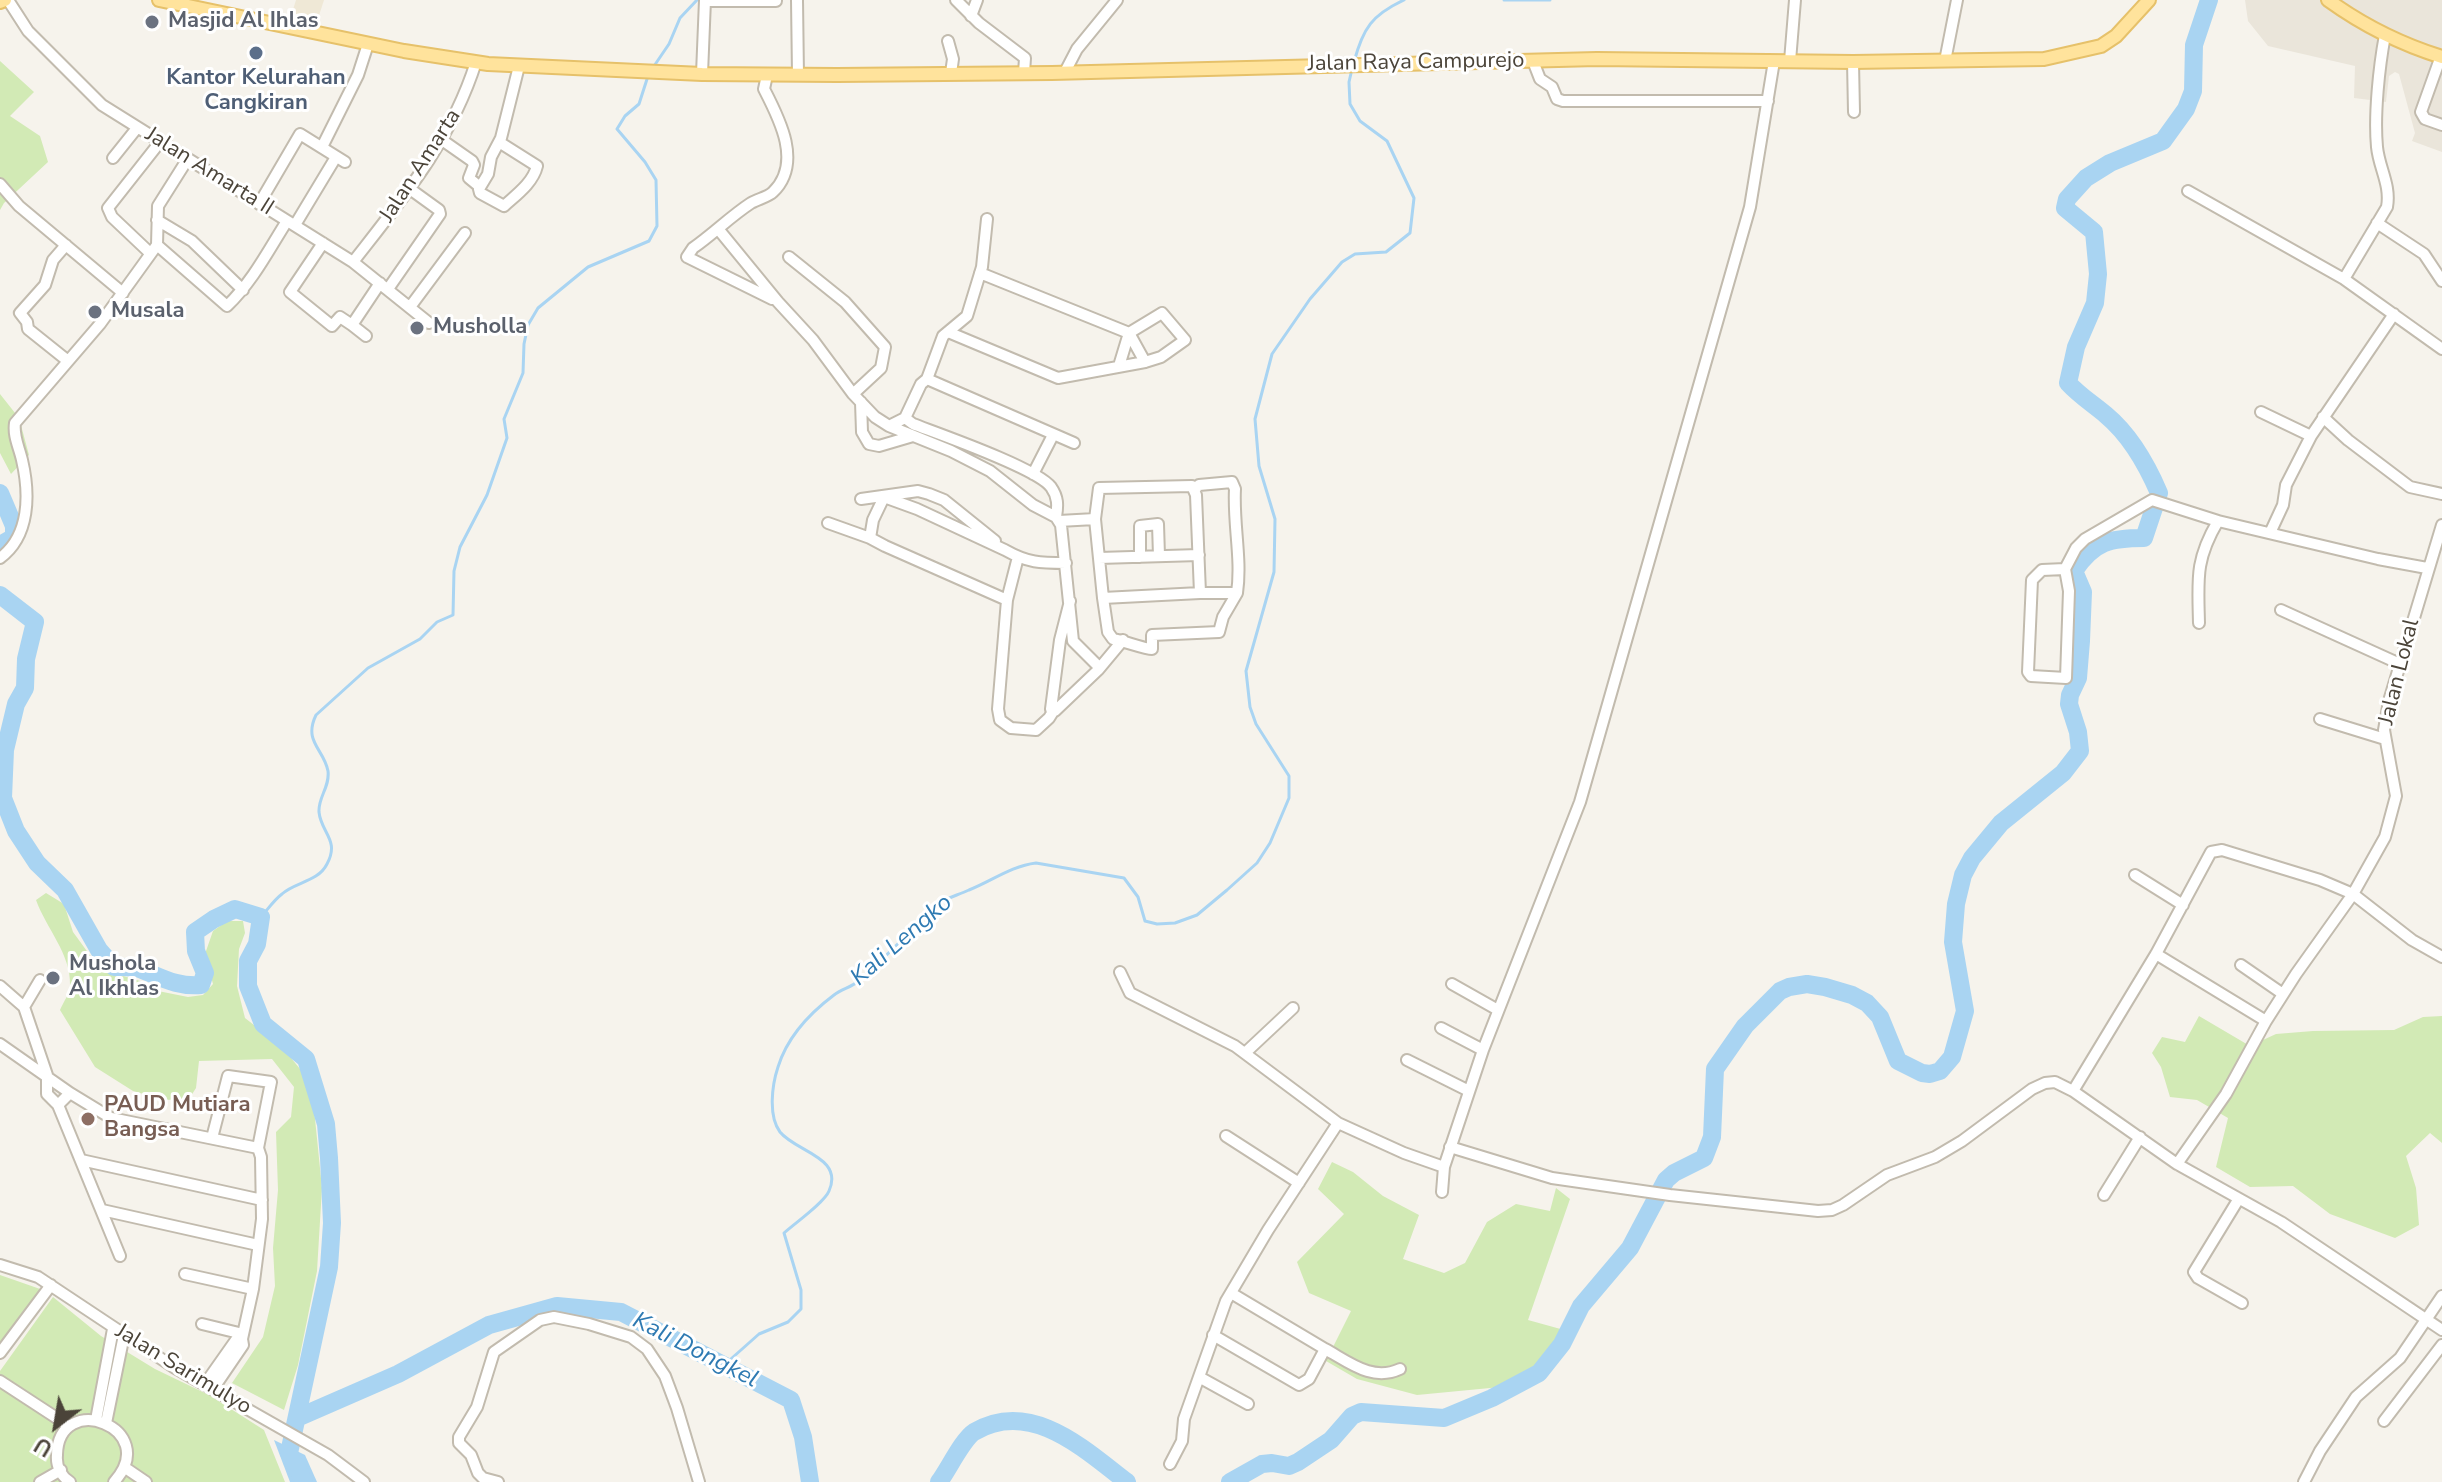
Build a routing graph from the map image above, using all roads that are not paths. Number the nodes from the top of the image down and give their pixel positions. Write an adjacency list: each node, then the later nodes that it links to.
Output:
1 (159, 0): 13 (main road, Jalan Raya Campurejo)
2 (705, 0): 12 (street); 29 (street)
3 (797, 0): 31 (street)
4 (956, 0): 14 (street)
5 (977, 0): 14 (street)
6 (1117, 0): 26 (street)
7 (1795, 0): 21 (street)
8 (1957, 0): 22 (street)
9 (2149, 0): 22 (main road, Jalan Raya Campurejo)
10 (2328, 0): 15 (main road)
11 (4, 1): 35 (street, Jalan Amarta II)
12 (776, 1)
13 (210, 6): 17 (main road, Jalan Raya Campurejo)
14 (971, 16): 28 (street)
15 (2385, 35): 18 (main road); 50 (street)
16 (948, 41): 27 (street)
17 (368, 44): 23 (main road, Jalan Raya Campurejo); 39 (street)
18 (2441, 56): 34 (street)
19 (1533, 61): 20 (main road, Jalan Raya Campurejo); 26 (main road, Jalan Raya Campurejo); 32 (street)
20 (1774, 61): 21 (main road, Jalan Raya Campurejo); 32 (street)
21 (1790, 61): 24 (main road, Jalan Raya Campurejo)
22 (1945, 61): 24 (main road, Jalan Raya Campurejo)
23 (476, 62): 25 (main road, Jalan Raya Campurejo); 36 (street, Jalan Amarta)
24 (1853, 62): 33 (street)
25 (519, 66): 29 (main road, Jalan Raya Campurejo); 38 (street)
26 (1065, 72): 28 (main road, Jalan Raya Campurejo)
27 (951, 73): 28 (main road, Jalan Raya Campurejo); 31 (main road, Jalan Raya Campurejo)
28 (1024, 73)
29 (702, 74): 30 (main road, Jalan Raya Campurejo)
30 (767, 75): 31 (main road, Jalan Raya Campurejo); 51 (street)
31 (798, 75)
32 (1768, 101): 137 (street)
33 (1854, 112)
34 (2442, 125)
35 (137, 128): 37 (street, Jalan Amarta II); 40 (street)
36 (442, 140): 43 (street); 44 (street, Jalan Amarta)
37 (160, 142): 41 (street, Jalan Amarta II); 55 (street)
38 (499, 142): 43 (street); 43 (street)
39 (322, 147): 46 (street); 49 (street)
40 (113, 158)
41 (187, 160): 46 (street, Jalan Amarta II); 48 (street)
42 (0, 184): 54 (street)
43 (480, 187)
44 (410, 189): 57 (street, Jalan Amarta); 61 (street)
45 (2188, 191): 59 (street)
46 (259, 204): 49 (street, Jalan Amarta II)
47 (987, 219): 58 (street)
48 (157, 220): 55 (street); 62 (street)
49 (291, 223): 53 (street, Jalan Amarta II); 62 (street)
50 (2377, 223): 59 (street); 60 (street)
51 (719, 230): 64 (street); 64 (street)
52 (465, 233): 65 (street)
53 (323, 243): 57 (street, Jalan Amarta II); 68 (street)
54 (66, 245): 63 (street); 73 (street)
55 (154, 249): 62 (street); 63 (street)
56 (789, 257): 77 (street)
57 (353, 262): 61 (street, Jalan Amarta II)
58 (980, 273): 69 (street); 70 (street)
59 (2344, 279): 66 (street)
60 (2442, 281)
61 (384, 286): 65 (street, Jalan Amarta II); 68 (street)
62 (243, 290)
63 (123, 293): 73 (street)
64 (778, 302): 77 (street)
65 (410, 307): 67 (street, Jalan Amarta II)
66 (2394, 314): 72 (street); 79 (street)
67 (429, 323)
68 (352, 325): 71 (street)
69 (948, 332): 75 (street); 76 (street)
70 (1129, 333): 74 (street); 74 (street); 75 (street)
71 (366, 336)
72 (2442, 349)
73 (68, 361): 104 (street)
74 (1145, 362): 75 (street)
75 (1119, 366)
76 (927, 379): 80 (street); 82 (street)
77 (857, 398): 81 (street); 83 (street)
78 (2261, 412): 84 (street)
79 (2323, 417): 84 (street); 89 (street)
80 (905, 418): 81 (street); 86 (street)
81 (889, 426): 83 (street)
82 (1053, 435): 85 (street); 87 (street)
83 (913, 436): 86 (street)
84 (2311, 436): 97 (street)
85 (1074, 443)
86 (954, 446): 87 (street); 92 (street)
87 (1033, 474): 92 (street)
88 (1195, 489): 93 (street); 100 (street); 110 (street)
89 (2442, 494)
90 (884, 497): 91 (street); 98 (street); 99 (street); 99 (street)
91 (861, 499)
92 (1058, 519): 93 (street); 106 (street)
93 (1095, 519): 105 (street)
94 (2218, 521): 97 (street); 108 (street); 115 (street)
95 (828, 523): 98 (street)
96 (2442, 525): 107 (street, Jalan Lokal)
97 (2270, 533): 107 (street)
98 (870, 538): 112 (street)
99 (1003, 548): 102 (street)
100 (1199, 555): 101 (street); 109 (street)
101 (1159, 556): 103 (street); 103 (street)
102 (1018, 557): 106 (street); 112 (street)
103 (1140, 557): 105 (street)
104 (0, 558)
105 (1099, 558): 111 (street)
106 (1066, 563): 113 (street)
107 (2427, 568): 119 (street, Jalan Lokal)
108 (2065, 569): 108 (street)
109 (1200, 593): 110 (street); 111 (street)
110 (1237, 593): 117 (street)
111 (1103, 598): 117 (street)
112 (1007, 600): 121 (street)
113 (1070, 601): 116 (street); 118 (street)
114 (2281, 610): 119 (street)
115 (2199, 623)
116 (1073, 641): 118 (street); 120 (street)
117 (1126, 641): 120 (street)
118 (1059, 654): 121 (street)
119 (2400, 664): 123 (street, Jalan Lokal)
120 (1098, 670): 121 (street)
121 (1054, 710)
122 (2320, 719): 123 (street)
123 (2385, 739): 125 (street, Jalan Lokal)
124 (2135, 875): 126 (street)
125 (2353, 894): 126 (street); 128 (street); 134 (street, Jalan Lokal)
126 (2183, 905): 127 (street)
127 (2156, 954): 138 (street); 146 (street)
128 (2442, 957)
129 (2241, 965): 134 (street)
130 (1120, 972): 142 (street)
131 (40, 980): 135 (street)
132 (1452, 984): 137 (street)
133 (0, 986): 135 (street)
134 (2283, 994): 138 (street, Jalan Lokal)
135 (24, 1007): 144 (street)
136 (1293, 1008): 142 (street)
137 (1498, 1010): 141 (street)
138 (2266, 1021): 156 (street, Jalan Lokal)
139 (1441, 1028): 141 (street)
140 (0, 1044): 144 (street)
141 (1483, 1050): 145 (street)
142 (1245, 1053): 149 (street)
143 (1407, 1060): 145 (street)
144 (47, 1075): 147 (street); 148 (street)
145 (1469, 1091): 153 (street)
146 (2073, 1091): 151 (street); 153 (street)
147 (70, 1093): 148 (street); 152 (street)
148 (58, 1105): 155 (street)
149 (1338, 1123): 157 (street); 158 (street)
150 (1226, 1136): 158 (street)
151 (2140, 1137): 156 (street); 160 (street)
152 (212, 1138): 154 (street); 154 (street)
153 (1450, 1147): 157 (street)
154 (258, 1148): 161 (street)
155 (81, 1160): 161 (street); 163 (street)
156 (2177, 1164): 162 (street)
157 (1444, 1167): 159 (street)
158 (1299, 1183): 170 (street)
159 (1442, 1192)
160 (2104, 1195)
161 (262, 1200): 164 (street)
162 (2238, 1200): 172 (street); 173 (street)
163 (102, 1210): 164 (street); 165 (street)
164 (258, 1245): 169 (street)
165 (120, 1256)
166 (0, 1265): 168 (street, Jalan Sarimulyo)
167 (185, 1274): 169 (street)
168 (51, 1285): 175 (street, Jalan Sarimulyo); 182 (street)
169 (253, 1289): 179 (street)
170 (1231, 1293): 178 (street); 181 (street)
171 (2442, 1296): 173 (street)
172 (2242, 1303)
173 (2426, 1320): 176 (street); 201 (street)
174 (202, 1324): 179 (street)
175 (113, 1329): 177 (street, Jalan Sarimulyo); 188 (street)
176 (2442, 1330)
177 (124, 1335): 186 (street, Jalan Sarimulyo); 188 (street)
178 (1213, 1335): 181 (street); 184 (street)
179 (242, 1339): 186 (street)
180 (2442, 1345): 189 (street)
181 (1325, 1349): 183 (street)
182 (0, 1353)
183 (1400, 1369)
184 (1199, 1377): 187 (street); 191 (street)
185 (0, 1381): 190 (street)
186 (209, 1386): 198 (street, Jalan Sarimulyo)
187 (1248, 1404)
188 (101, 1421): 190 (street); 192 (street)
189 (2384, 1421)
190 (69, 1426): 193 (street)
191 (1170, 1464)
192 (124, 1467): 196 (street); 197 (street)
193 (61, 1470): 194 (street); 195 (street)
194 (40, 1482)
195 (70, 1482)
196 (114, 1482)
197 (146, 1482)
198 (364, 1482)
199 (498, 1482): 200 (street)
200 (699, 1482)
201 (2304, 1482)

